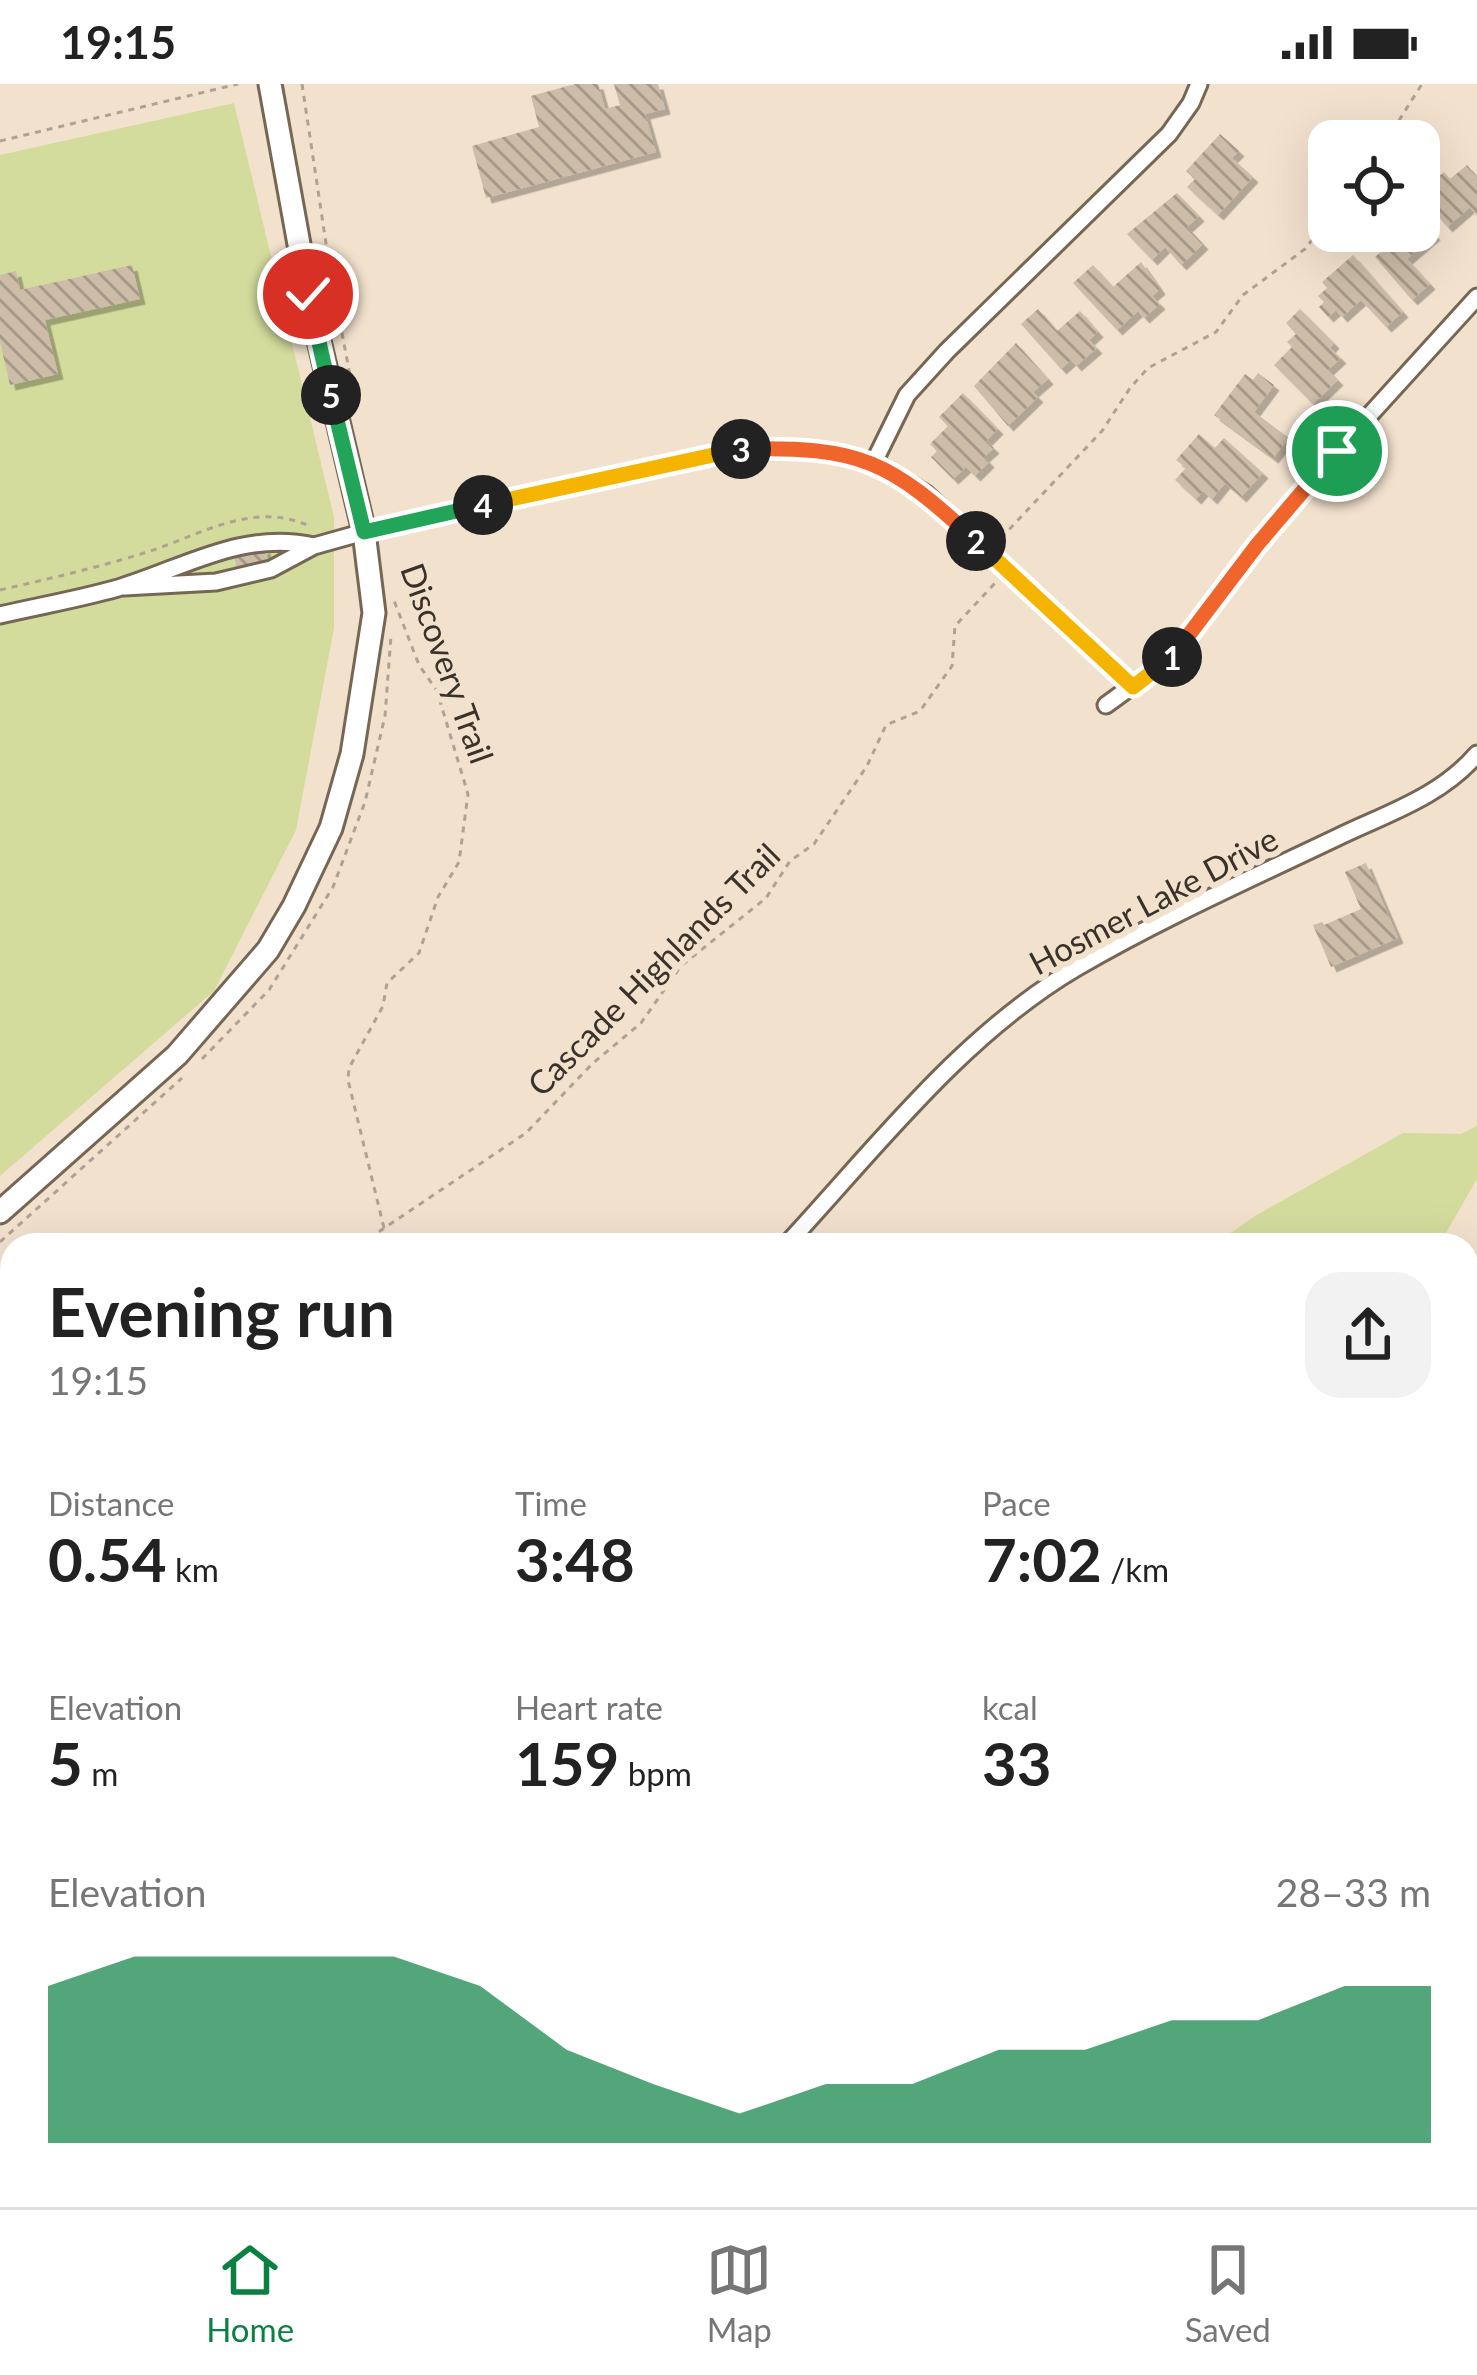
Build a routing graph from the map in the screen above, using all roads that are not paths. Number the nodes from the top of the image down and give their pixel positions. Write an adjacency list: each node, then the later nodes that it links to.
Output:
1 (270, 84): 4 (street)
2 (1199, 84): 8 (street)
3 (1477, 297): 8 (street)
4 (364, 532): 5 (street); 11 (street)
5 (318, 544): 6 (street); 6 (street)
6 (122, 587): 7 (street)
7 (0, 615)
8 (1133, 687): 9 (street)
9 (1106, 705)
10 (1477, 754): 12 (street, Hosmer Lake Drive)
11 (0, 1212)
12 (796, 1233)

